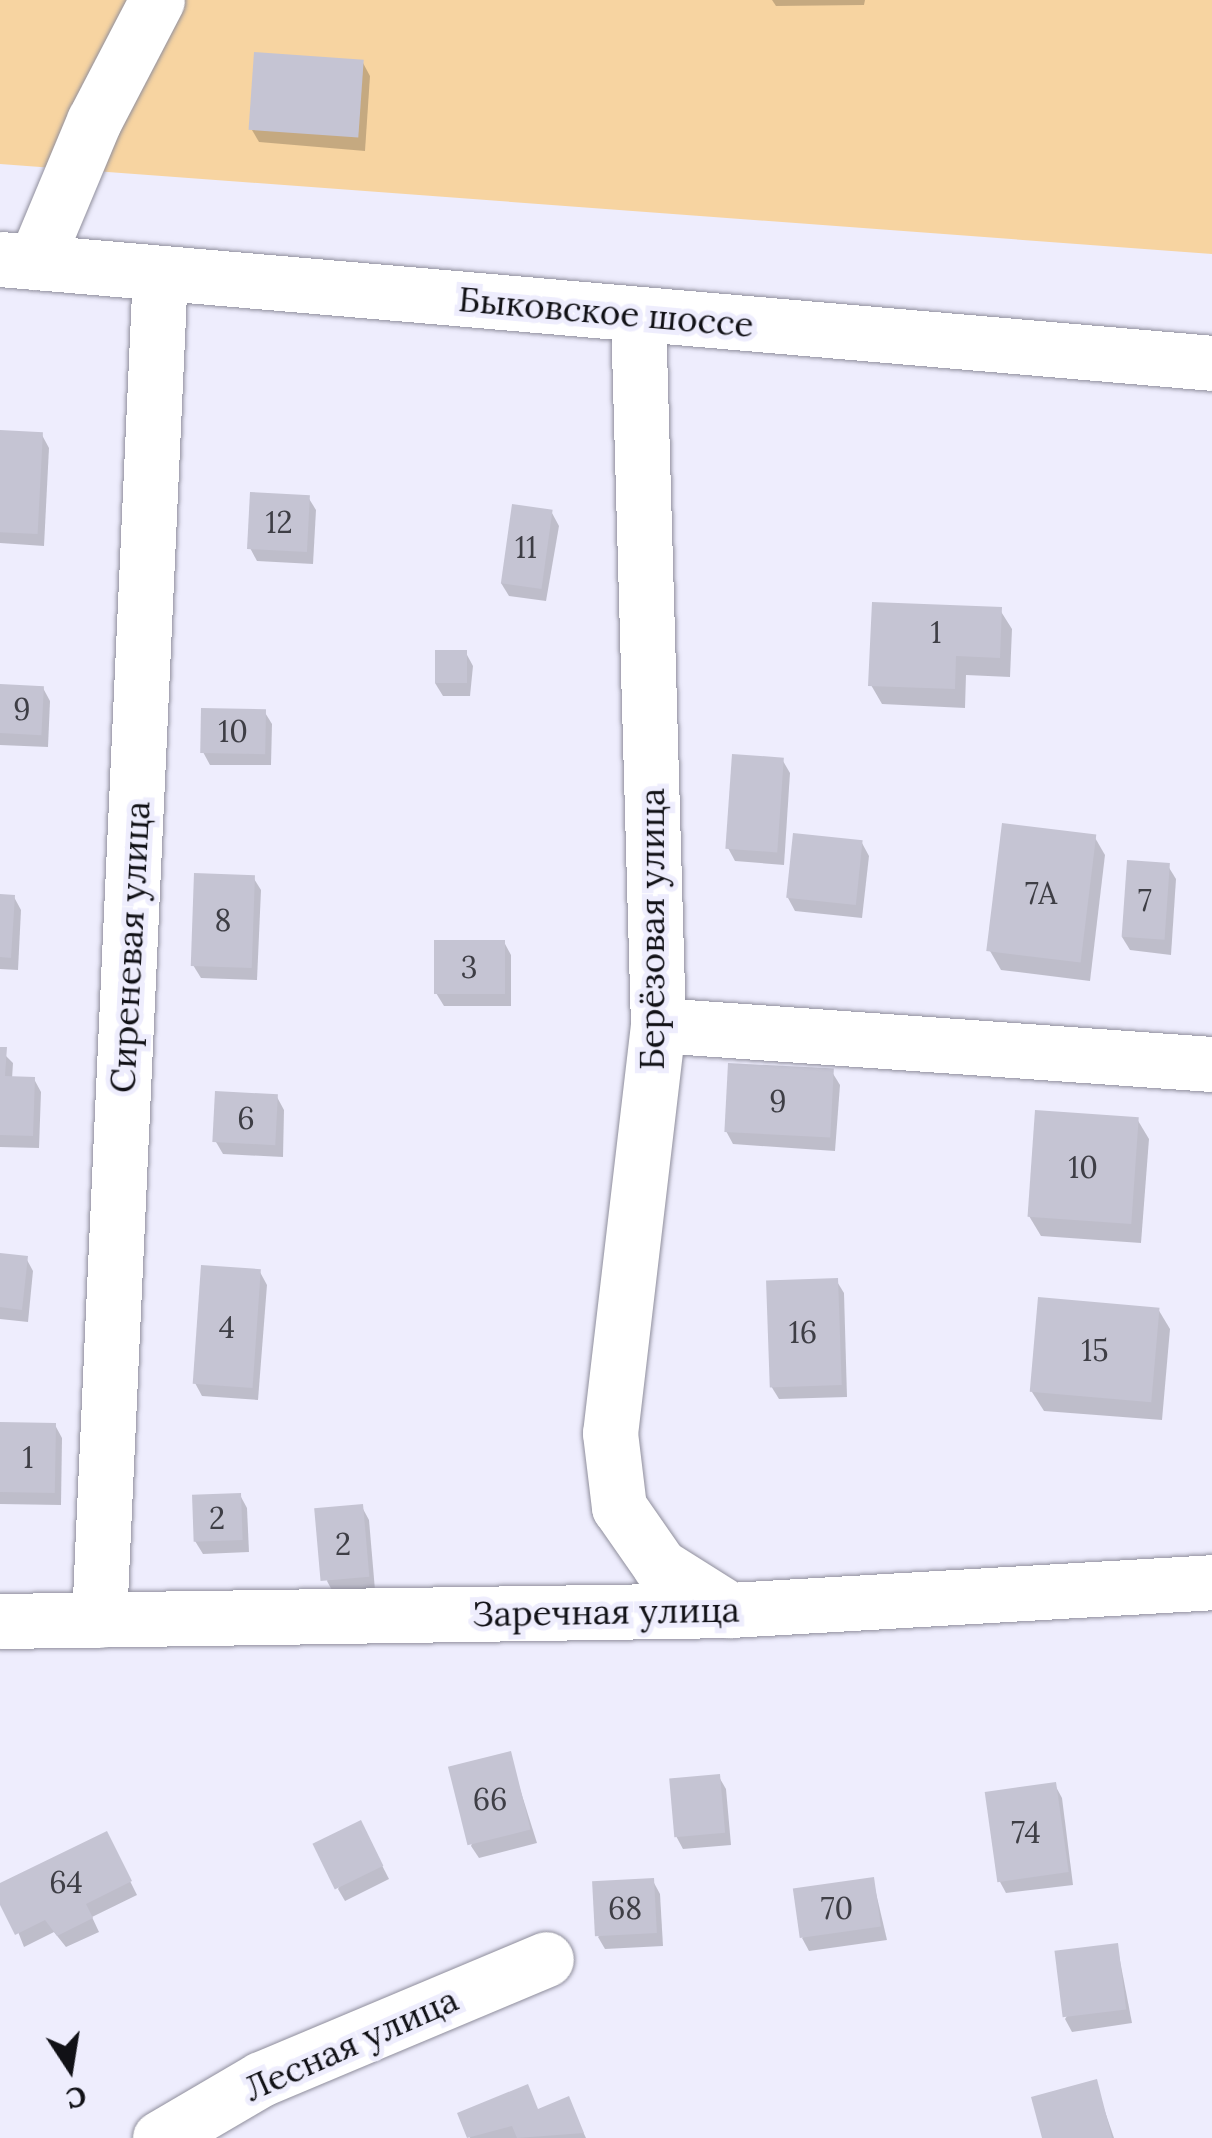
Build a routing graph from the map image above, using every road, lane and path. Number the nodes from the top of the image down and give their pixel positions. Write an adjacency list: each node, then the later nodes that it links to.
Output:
1 (157, 0): 2 (street)
2 (18, 261): 3 (street, Быковское шоссе)
3 (160, 274): 4 (street, Быковское шоссе); 10 (street, Сиреневая улица)
4 (638, 314): 5 (street, Быковское шоссе); 6 (street, Берёзовая улица)
5 (1212, 363)
6 (658, 1025): 7 (street); 9 (street, Берёзовая улица)
7 (1212, 1064)
8 (1212, 1582): 9 (street, Заречная улица)
9 (730, 1610): 10 (street, Заречная улица)
10 (99, 1620): 11 (street, Заречная улица)
11 (0, 1621)
12 (546, 1959): 13 (street, Лесная улица)
13 (160, 2138)

